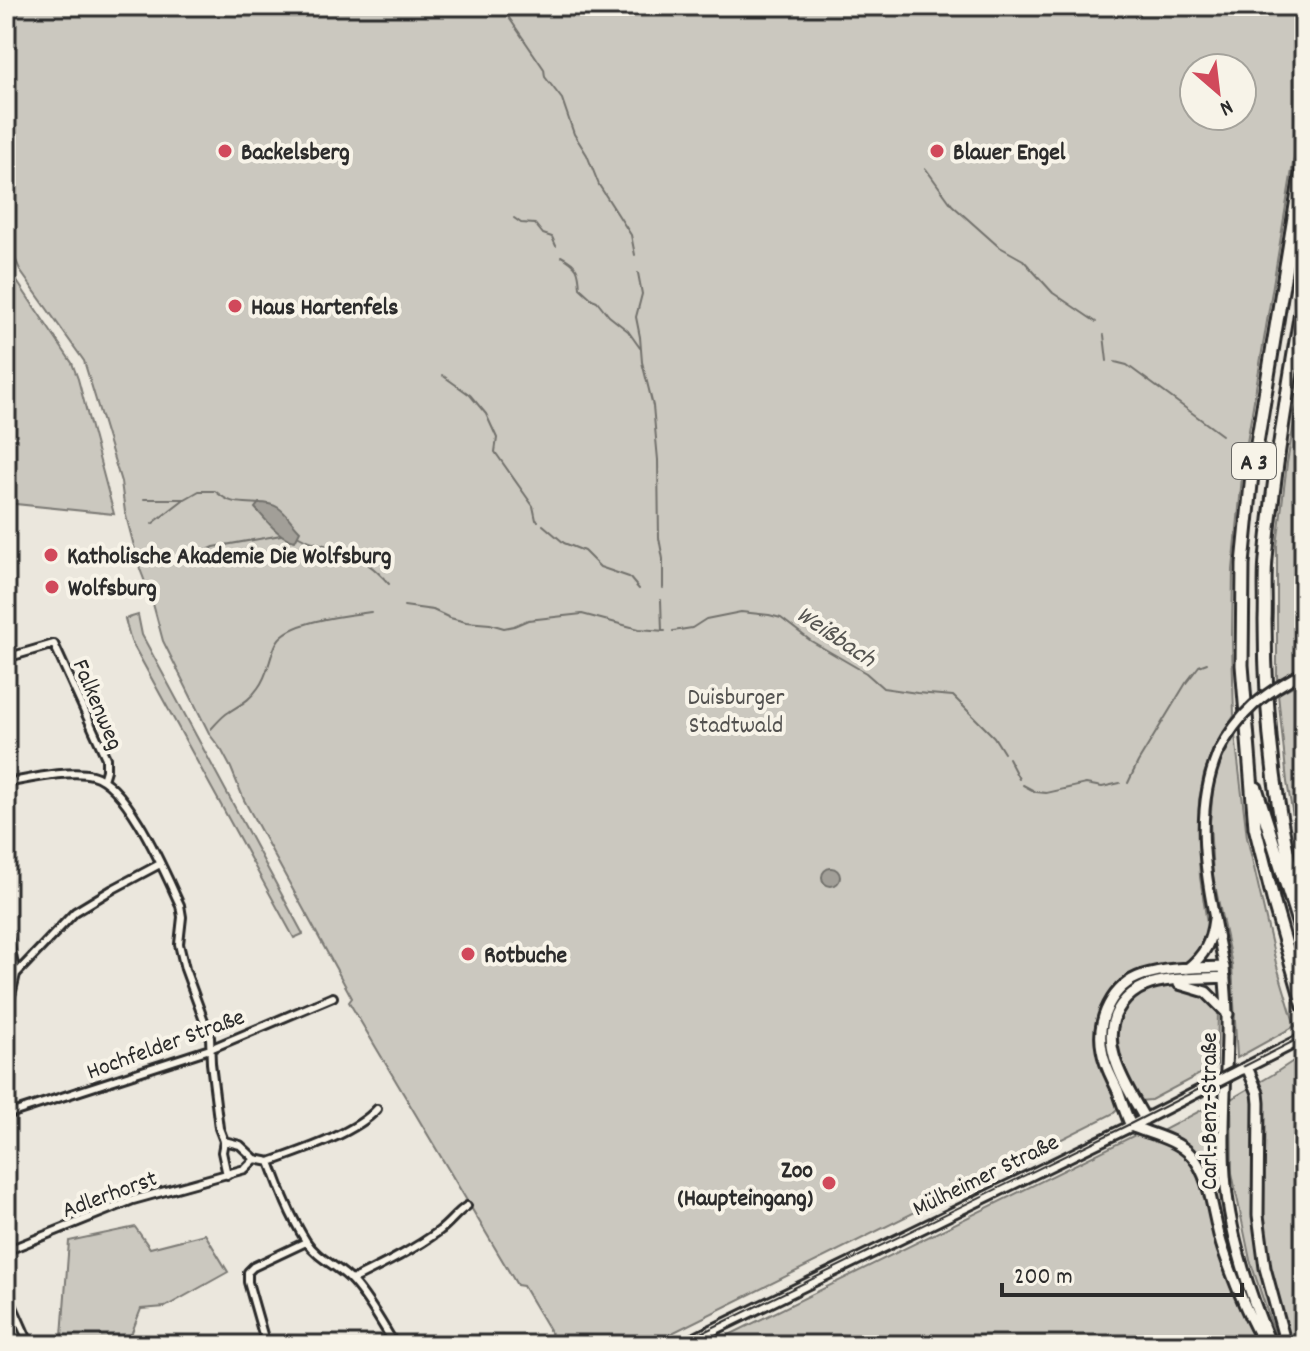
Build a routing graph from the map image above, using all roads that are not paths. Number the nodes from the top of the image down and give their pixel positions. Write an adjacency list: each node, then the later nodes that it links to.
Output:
1 (1304, 156): 5 (highway, A 3)
2 (1304, 294): 9 (highway, A 3)
3 (6, 658): 6 (street, Falkenweg)
4 (1304, 672): 10 (street, Carl-Benz-Straße, bridge)
5 (1250, 769): 12 (highway, A 3); 18 (highway)
6 (103, 780): 7 (street); 8 (street)
7 (6, 783)
8 (160, 864): 15 (street); 22 (street)
9 (1304, 915)
10 (1214, 919): 13 (main road); 14 (street, Carl-Benz-Straße)
11 (6, 928): 15 (street)
12 (1304, 941)
13 (1187, 969): 14 (main road); 27 (main road)
14 (1225, 972): 16 (main road); 19 (main road, Carl-Benz-Straße)
15 (16, 974): 20 (street)
16 (1168, 981): 19 (main road, Carl-Benz-Straße); 26 (main road)
17 (333, 997): 22 (street, Hochfelder Straße)
18 (1304, 1007)
19 (1228, 1014): 41 (main road, Carl-Benz-Straße)
20 (6, 1017)
21 (1302, 1039): 23 (main road, Mülheimer Straße)
22 (210, 1049): 25 (street, Hochfelder Straße); 28 (street)
23 (1244, 1068): 26 (main road, Mülheimer Straße, bridge); 42 (main road)
24 (377, 1109): 30 (street)
25 (6, 1115)
26 (1145, 1119): 27 (main road, Mülheimer Straße)
27 (1131, 1126): 40 (main road, Mülheimer Straße); 41 (main road, Carl-Benz-Straße)
28 (224, 1141): 29 (street); 31 (street)
29 (255, 1159): 30 (street); 31 (street, Adlerhorst)
30 (270, 1162): 33 (street)
31 (227, 1175): 34 (street, Adlerhorst)
32 (467, 1206): 35 (street)
33 (306, 1242): 35 (street); 38 (street)
34 (6, 1251)
35 (352, 1280): 39 (street)
36 (6, 1291): 37 (street)
37 (30, 1345)
38 (266, 1345)
39 (395, 1345)
40 (682, 1345)
41 (1268, 1345)
42 (1286, 1345)

